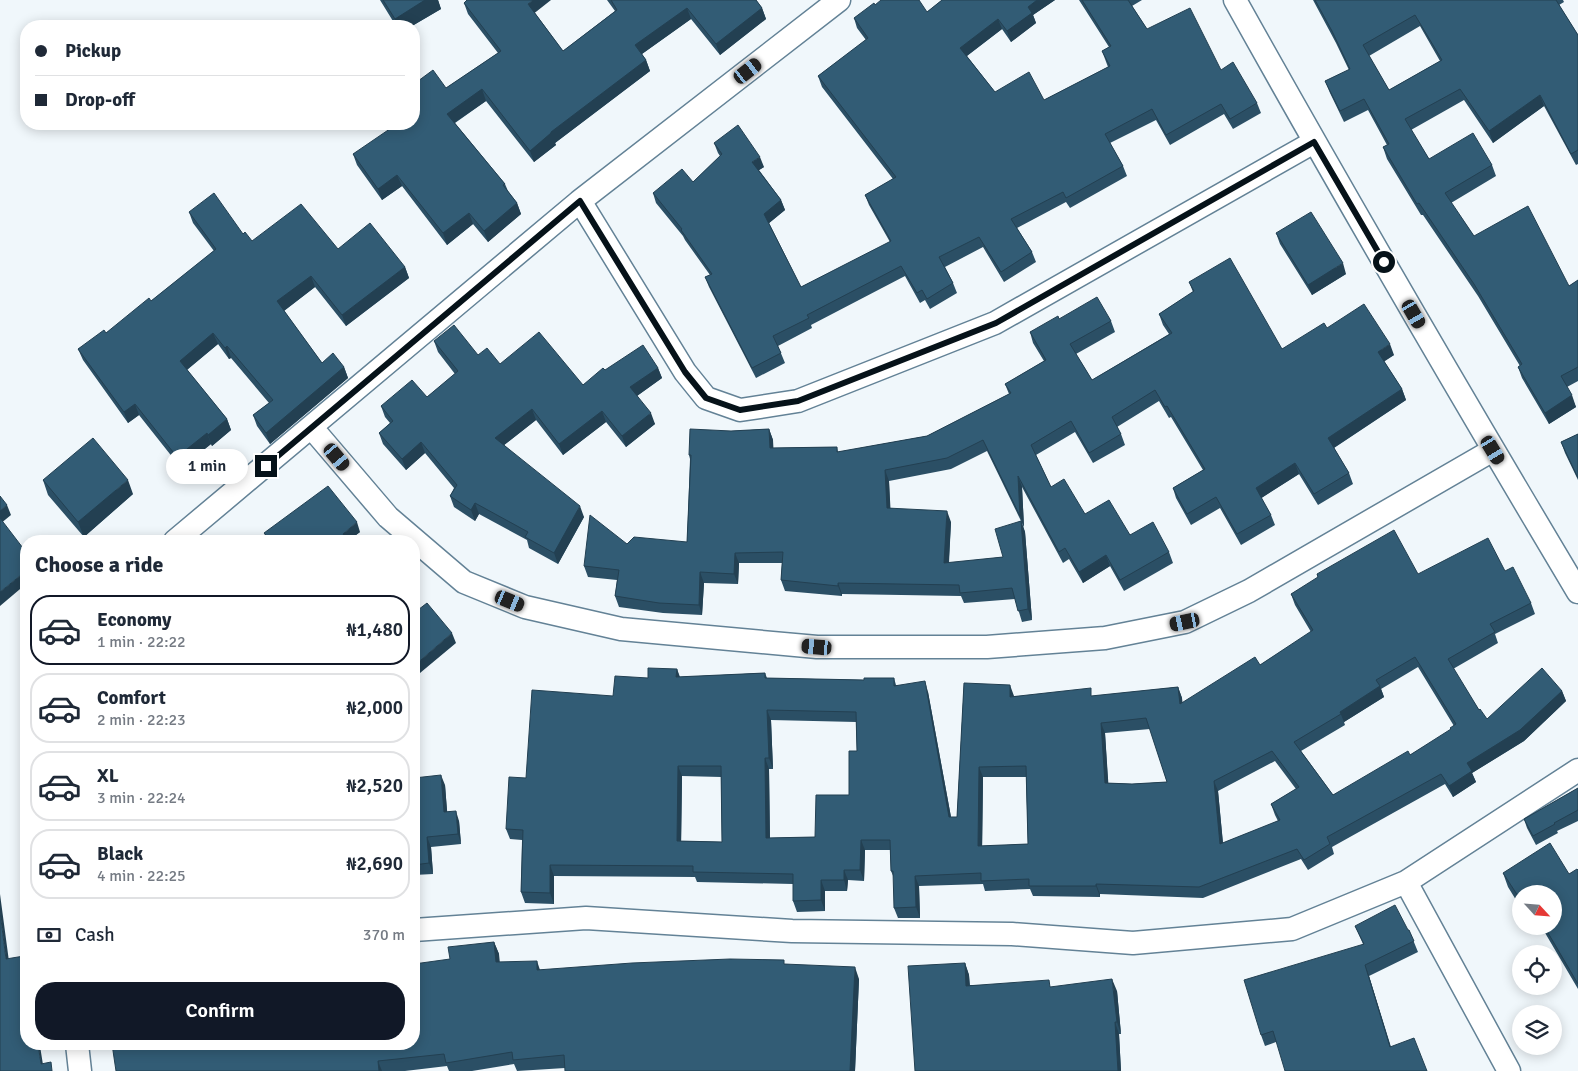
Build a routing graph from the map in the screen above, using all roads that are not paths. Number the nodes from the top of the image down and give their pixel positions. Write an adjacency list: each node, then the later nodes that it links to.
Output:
1 (839, 0): 4 (street)
2 (1234, 0): 3 (street)
3 (1314, 142): 4 (street); 6 (street)
4 (580, 201): 5 (street)
5 (312, 428): 7 (street); 8 (street)
6 (1493, 450): 9 (street); 10 (street)
7 (182, 535)
8 (409, 535)
9 (420, 544)
10 (1578, 592)
11 (1578, 770): 12 (street)
12 (1406, 882): 13 (street); 16 (street)
13 (420, 930)
14 (78, 1050): 15 (street)
15 (80, 1071)
16 (1509, 1071)

